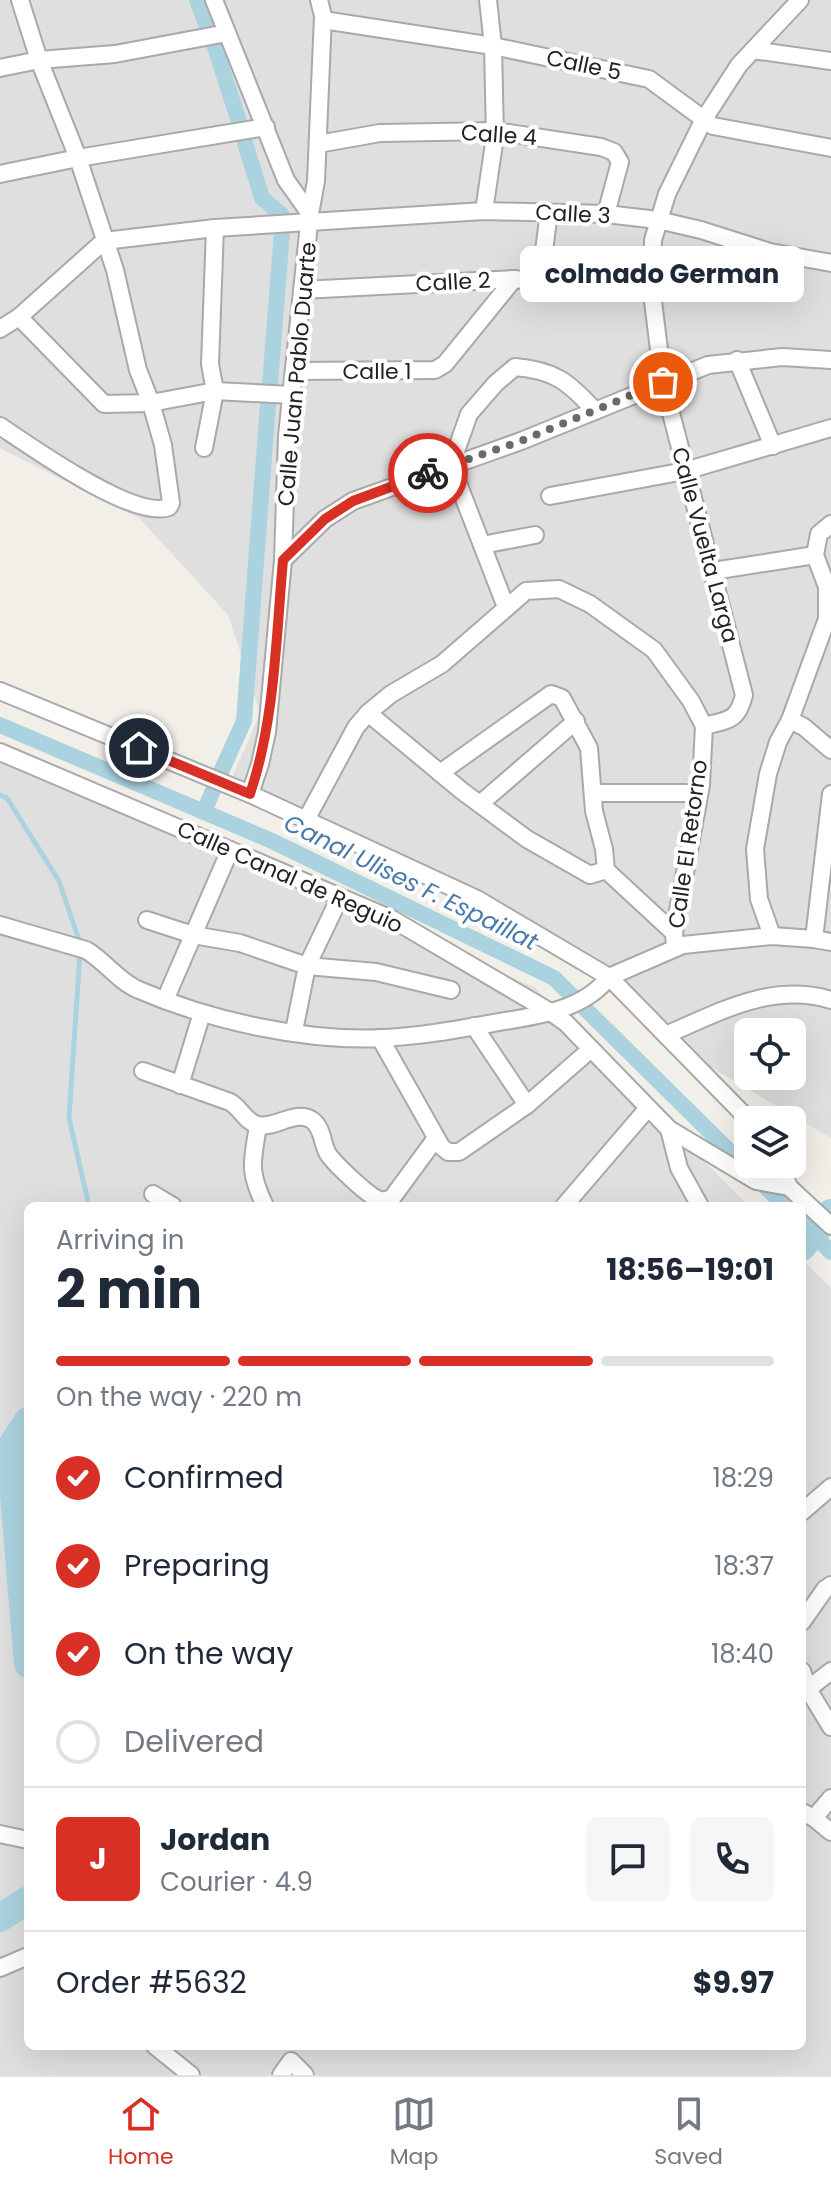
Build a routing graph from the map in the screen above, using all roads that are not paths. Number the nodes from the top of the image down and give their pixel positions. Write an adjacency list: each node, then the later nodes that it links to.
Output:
1 (20, 0): 10 (street)
2 (214, 0): 7 (street)
3 (319, 0): 6 (street, Calle Juan Pablo Duarte)
4 (488, 0): 8 (street)
5 (800, 0): 9 (street, Calle Vuelta Larga)
6 (323, 20): 8 (street, Calle 5); 16 (street, Calle Juan Pablo Duarte)
7 (227, 33): 10 (street); 14 (street)
8 (493, 46): 13 (street, Calle 5); 15 (street)
9 (753, 50): 11 (street); 13 (street, Calle Vuelta Larga)
10 (39, 60): 12 (street); 18 (street)
11 (831, 61)
12 (0, 68)
13 (704, 119): 17 (street, Calle 5); 24 (street, Calle Vuelta Larga)
14 (266, 127): 18 (street); 23 (street)
15 (495, 131): 16 (street, Calle 4); 20 (street); 22 (street, Calle 4)
16 (318, 144): 23 (street, Calle Juan Pablo Duarte)
17 (831, 148)
18 (78, 158): 19 (street); 26 (street)
19 (0, 174)
20 (484, 211): 21 (street, Calle 3); 23 (street, Calle 3)
21 (549, 212): 22 (street, Calle 3); 29 (street)
22 (606, 214): 24 (street, Calle 3)
23 (310, 218): 25 (street, Calle 3); 30 (street, Calle Juan Pablo Duarte)
24 (658, 220): 27 (street, Calle 3); 31 (street, Calle Vuelta Larga)
25 (215, 228): 26 (street, Calle 3); 38 (street)
26 (104, 241): 32 (street); 40 (street)
27 (831, 263)
28 (514, 279): 29 (street, Calle 2); 30 (street, Calle 2); 36 (street, Calle 1)
29 (540, 282): 31 (street, Calle 2)
30 (302, 290): 36 (street, Calle Juan Pablo Duarte)
31 (652, 293): 37 (street, Calle Vuelta Larga)
32 (19, 317): 33 (street); 40 (street)
33 (0, 329)
34 (737, 360): 35 (street); 37 (street); 44 (street)
35 (831, 360)
36 (294, 371): 39 (street, Calle Juan Pablo Duarte)
37 (663, 382): 41 (street); 47 (street, Calle Vuelta Larga)
38 (215, 391): 39 (street); 40 (street); 45 (street)
39 (292, 395): 53 (street, Calle Juan Pablo Duarte)
40 (151, 403): 42 (street)
41 (595, 411): 46 (street); 46 (street)
42 (0, 426)
43 (831, 428): 44 (street)
44 (773, 446): 47 (street)
45 (204, 448)
46 (451, 465): 51 (street); 53 (street)
47 (685, 471): 48 (street); 54 (street, Calle Vuelta Larga)
48 (550, 496)
49 (831, 524): 52 (street)
50 (535, 535): 51 (street)
51 (482, 545): 55 (street)
52 (815, 555): 54 (street); 58 (street)
53 (283, 560): 66 (street, Calle Juan Pablo Duarte)
54 (713, 571): 60 (street, Calle Vuelta Larga)
55 (506, 607): 57 (street); 60 (street)
56 (0, 691): 66 (street)
57 (368, 713): 63 (street); 69 (street)
58 (790, 720): 61 (street); 77 (street)
59 (576, 721): 63 (street); 64 (street); 68 (street)
60 (704, 726): 65 (street, Calle El Retorno)
61 (831, 748)
62 (0, 752): 70 (street, Calle Canal de Reguio)
63 (440, 773): 68 (street)
64 (593, 793): 65 (street); 72 (street)
65 (699, 793): 79 (street, Calle El Retorno)
66 (250, 794): 69 (street)
67 (831, 794): 71 (street)
68 (481, 803): 72 (street)
69 (306, 820): 81 (street)
70 (230, 850): 73 (street, Calle Canal de Reguio); 76 (street)
71 (826, 860): 78 (street)
72 (606, 870): 79 (street)
73 (340, 897): 80 (street); 85 (street, Calle Canal de Reguio)
74 (147, 920): 76 (street)
75 (0, 925): 83 (street)
76 (193, 935): 80 (street); 83 (street)
77 (772, 936): 78 (street); 79 (street)
78 (823, 940)
79 (674, 941): 81 (street)
80 (307, 966): 82 (street); 88 (street)
81 (605, 982): 85 (street); 89 (street)
82 (451, 990)
83 (165, 1000): 86 (street)
84 (831, 1000): 89 (street)
85 (557, 1011): 87 (street); 91 (street, Calle Canal de Reguio)
86 (202, 1013): 88 (street); 93 (street)
87 (474, 1026): 90 (street); 94 (street)
88 (294, 1031): 90 (street)
89 (666, 1035): 95 (street)
90 (380, 1038): 99 (street)
91 (591, 1049): 94 (street); 96 (street, Calle Canal de Reguio)
92 (143, 1071): 93 (street)
93 (180, 1085): 97 (street)
94 (527, 1105): 99 (street)
95 (735, 1106)
96 (648, 1108): 98 (street, Calle Canal de Reguio); 105 (street)
97 (258, 1126): 99 (street); 104 (street)
98 (669, 1129): 101 (street, Calle Canal de Reguio); 106 (street)
99 (436, 1138)
100 (785, 1178): 101 (street)
101 (789, 1187): 107 (street)
102 (153, 1194): 103 (street)
103 (166, 1202)
104 (263, 1202)
105 (567, 1202)
106 (698, 1202)
107 (805, 1202)
108 (806, 1203): 109 (street)
109 (831, 1226)
110 (831, 1487): 111 (street)
111 (806, 1509)
112 (831, 1585): 113 (street)
113 (806, 1616)
114 (831, 1671): 116 (street)
115 (806, 1683): 116 (street)
116 (808, 1689): 117 (street)
117 (831, 1727)
118 (831, 1798): 119 (street)
119 (808, 1815): 120 (street)
120 (831, 1832)
121 (0, 1834): 122 (street)
122 (24, 1839)
123 (24, 1958): 124 (street)
124 (0, 1968)
125 (160, 2050): 126 (street)
126 (191, 2075)
127 (281, 2075): 128 (street)
128 (305, 2075)

